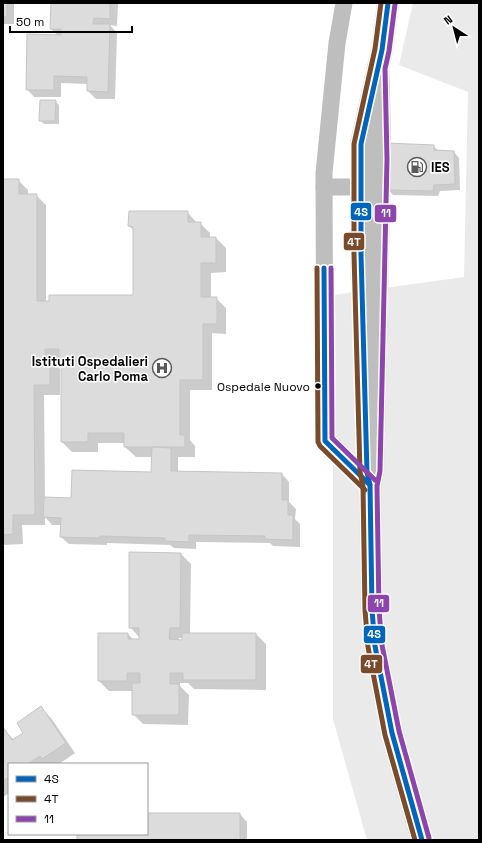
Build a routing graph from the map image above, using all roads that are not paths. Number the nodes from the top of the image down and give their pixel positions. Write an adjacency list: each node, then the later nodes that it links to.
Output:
1 (344, 3): 4 (street)
2 (388, 3): 3 (street)
3 (378, 68): 5 (street); 6 (street)
4 (324, 187): 5 (street); 6 (street)
5 (361, 187): 6 (street)
6 (370, 485): 7 (street)
7 (422, 840)

